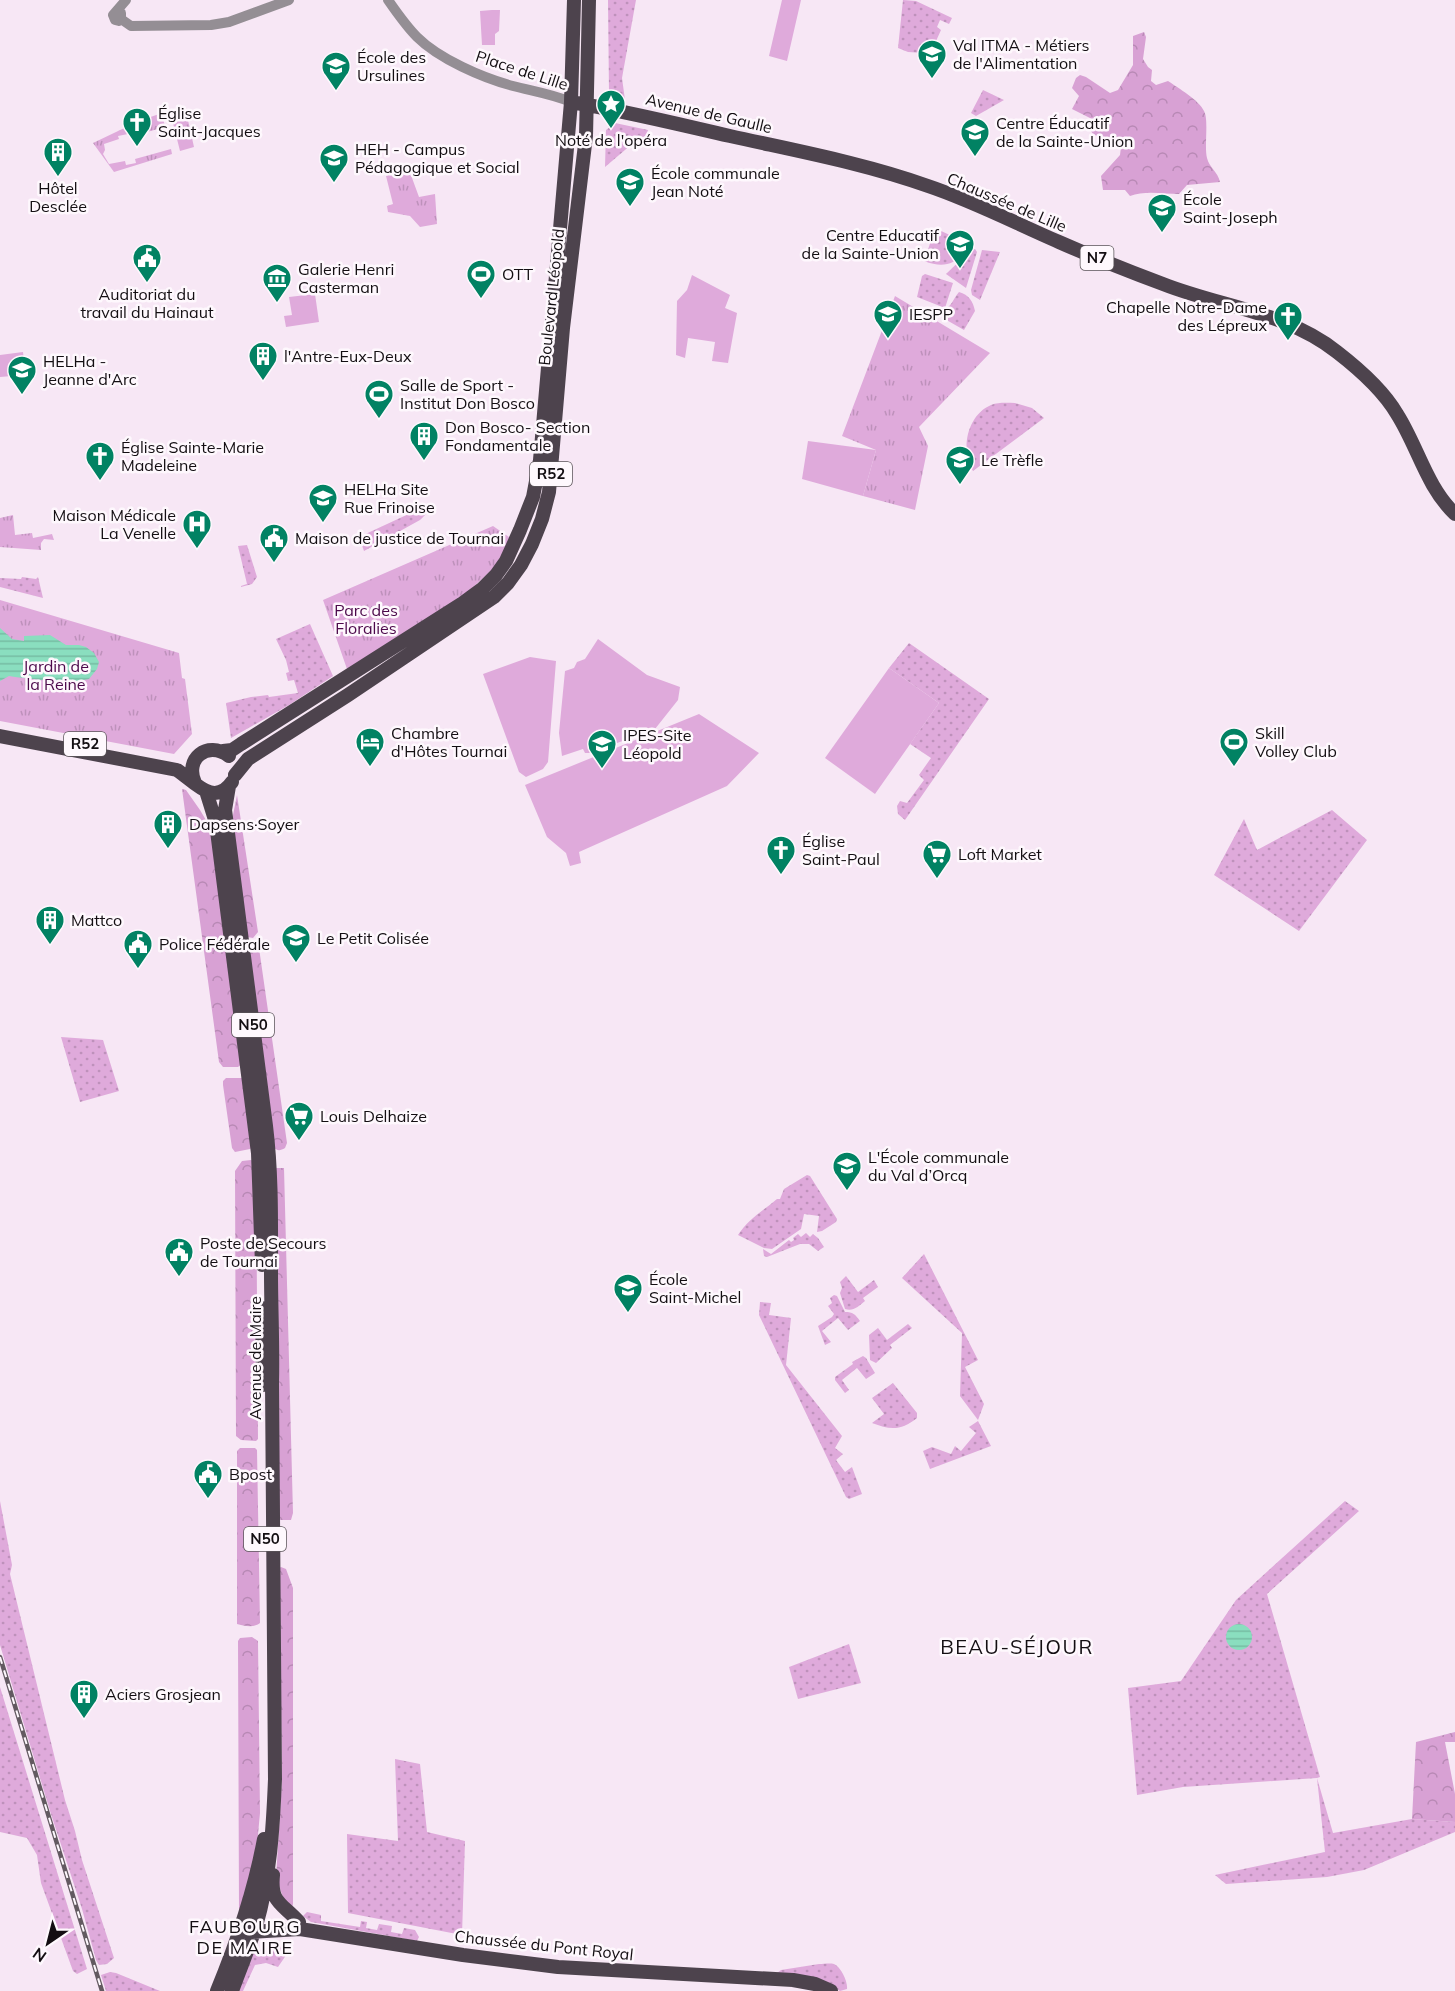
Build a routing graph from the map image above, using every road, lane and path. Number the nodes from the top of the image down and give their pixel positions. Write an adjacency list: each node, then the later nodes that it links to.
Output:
1 (126, 0): 2 (street)
2 (289, 0)
3 (388, 0): 7 (street, Place de Lille)
4 (574, 0): 7 (main road, R52)
5 (581, 0): 7 (main road, R52)
6 (589, 0): 7 (main road, R52)
7 (580, 103): 8 (main road, Avenue de Gaulle / N7); 12 (main road, Boulevard Léopold / R52); 13 (main road, Boulevard Léopold / R52)
8 (839, 160): 9 (main road, Chaussée de Lille / N7)
9 (1455, 514)
10 (0, 729): 14 (main road, R52)
11 (0, 736): 15 (main road, R52)
12 (263, 750): 16 (main road, R52); 18 (main road)
13 (223, 752): 14 (main road, R52); 16 (main road)
14 (196, 758): 17 (main road)
15 (168, 768): 17 (main road, R52); 19 (main road)
16 (232, 781): 17 (main road); 18 (main road, Avenue de Maire / N50)
17 (201, 787): 19 (main road, Avenue de Maire / N50)
18 (227, 819): 20 (main road, Avenue de Maire / N50)
19 (217, 835): 22 (main road, Avenue de Maire / N50)
20 (269, 1861): 21 (main road); 22 (main road, Avenue de Maire / N50)
21 (300, 1929): 22 (main road, Chaussée du Pont Royal); 25 (main road, Chaussée du Pont Royal)
22 (247, 1932): 23 (main road, N50); 24 (main road, N50)
23 (217, 1991)
24 (232, 1991)
25 (831, 1991)

